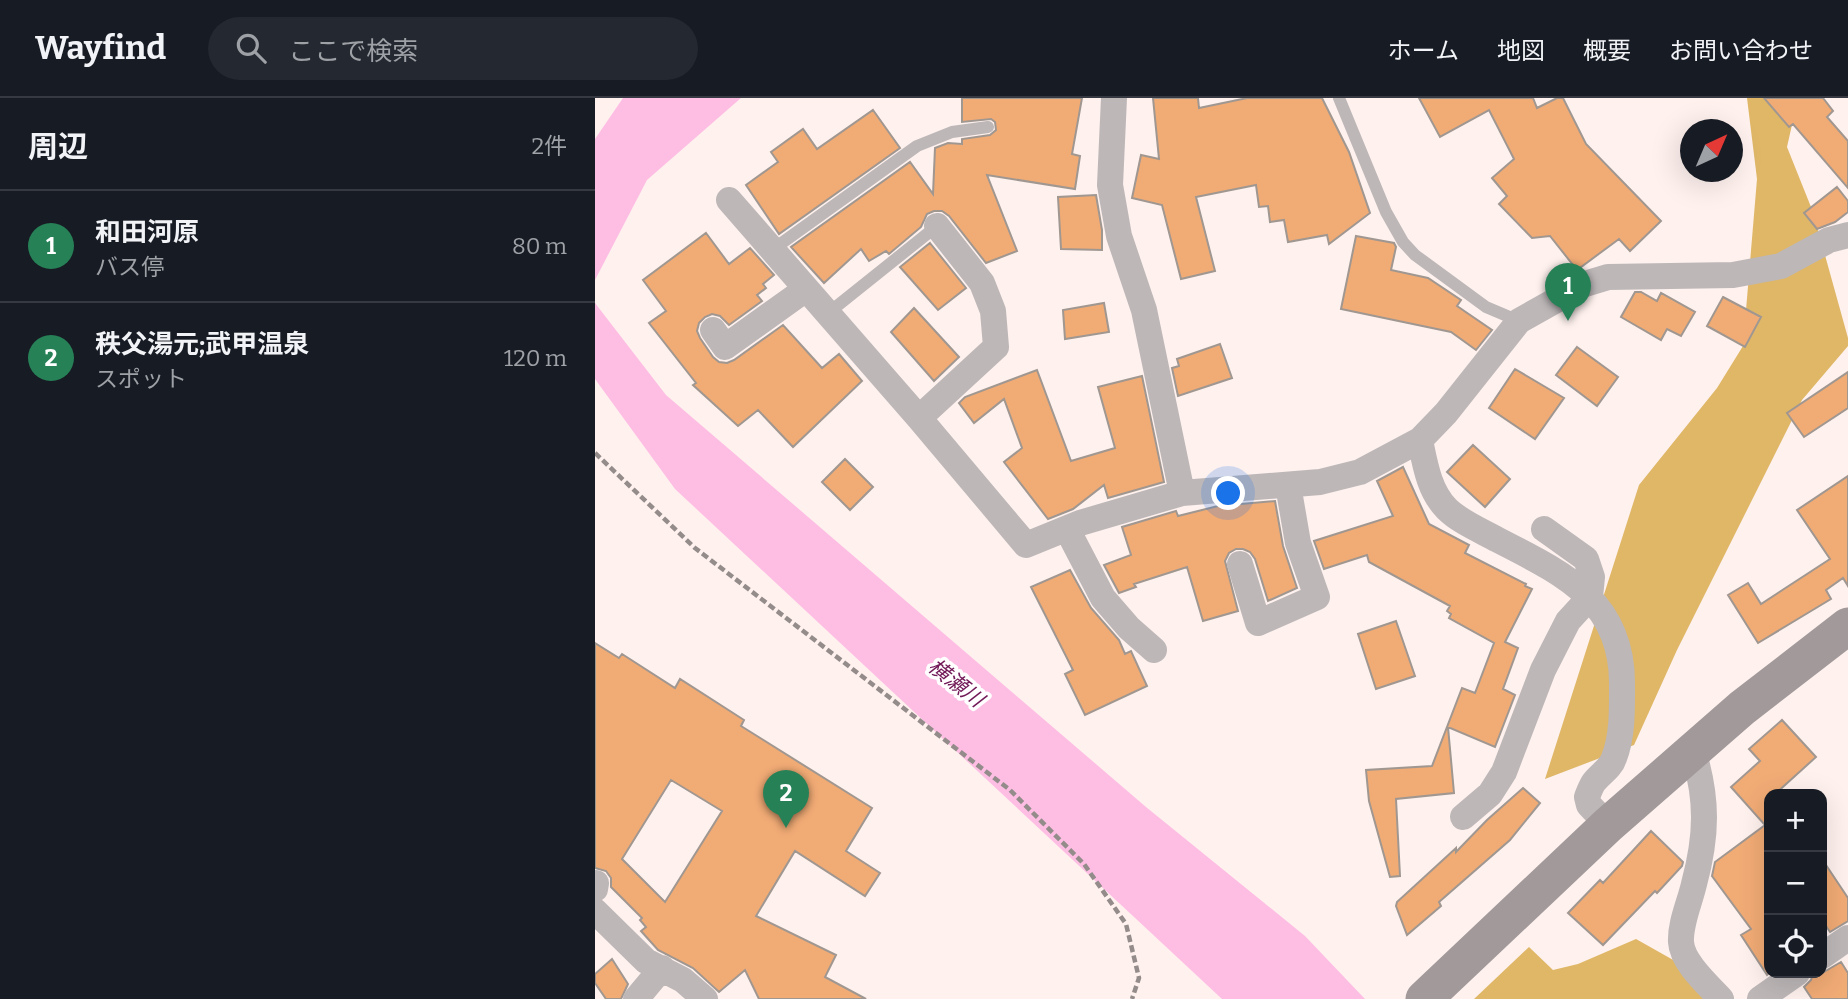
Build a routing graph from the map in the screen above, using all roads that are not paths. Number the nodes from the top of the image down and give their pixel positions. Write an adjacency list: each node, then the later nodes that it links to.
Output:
1 (1114, 98): 15 (street)
2 (1339, 98): 10 (lane)
3 (988, 127): 7 (lane)
4 (729, 200): 7 (street)
5 (937, 226): 9 (lane); 12 (street)
6 (1848, 235): 10 (street)
7 (772, 250): 8 (street)
8 (806, 289): 9 (street); 11 (street)
9 (827, 314): 12 (street)
10 (1519, 321): 13 (street)
11 (713, 330)
12 (919, 418): 16 (street)
13 (1420, 440): 14 (street); 19 (street)
14 (1288, 485): 15 (street); 18 (street)
15 (1182, 493): 16 (street)
16 (1067, 529): 21 (street)
17 (1543, 529): 19 (street)
18 (1240, 564)
19 (1590, 597): 23 (street); 24 (street)
20 (1848, 626): 22 (street)
21 (1154, 650)
22 (1693, 751): 24 (street); 35 (street)
23 (1463, 817)
24 (1608, 825): 32 (street)
25 (596, 883): 26 (street)
26 (595, 889)
27 (595, 911): 30 (street)
28 (1848, 938): 29 (street)
29 (1827, 953)
30 (662, 968): 33 (street); 34 (street)
31 (1790, 978): 36 (street)
32 (1428, 995)
33 (636, 999)
34 (705, 999)
35 (1721, 999)
36 (1760, 999)

